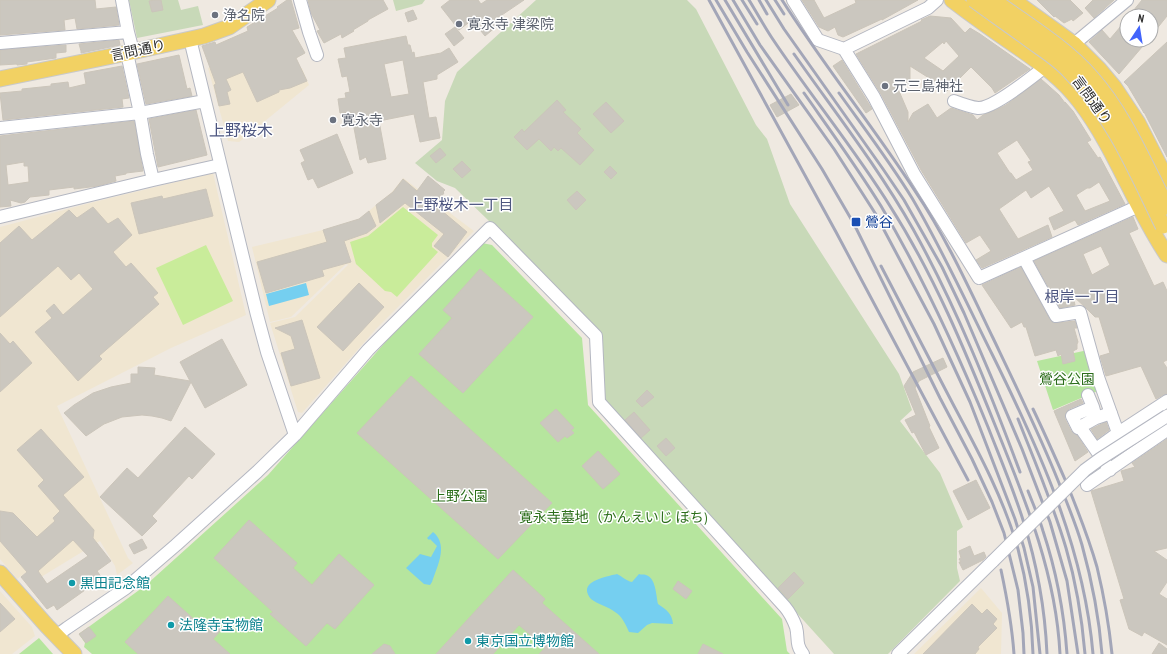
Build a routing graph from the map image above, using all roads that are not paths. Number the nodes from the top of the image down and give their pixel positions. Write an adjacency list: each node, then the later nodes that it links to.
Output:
1 (122, 0): 11 (street)
2 (268, 0): 12 (main road, 言問通り)
3 (300, 0): 17 (street)
4 (793, 0): 15 (street)
5 (937, 0): 15 (street)
6 (952, 0): 18 (main road)
7 (974, 0): 30 (main road, 言問通り, bridge)
8 (993, 0): 28 (main road, 言問通り, bridge)
9 (1013, 0): 14 (main road)
10 (1127, 0): 14 (street)
11 (128, 32): 13 (street); 16 (street)
12 (190, 39): 16 (main road, 言問通り); 20 (street)
13 (0, 43)
14 (1074, 44): 26 (main road)
15 (844, 49): 32 (street)
16 (130, 52): 19 (main road, 言問通り); 22 (street)
17 (318, 54)
18 (1045, 67): 21 (street); 27 (main road)
19 (0, 79)
20 (205, 101): 22 (street); 24 (street)
21 (954, 101)
22 (140, 113): 23 (street); 25 (street)
23 (0, 128)
24 (220, 165): 25 (street); 40 (street)
25 (153, 180): 29 (street)
26 (1167, 180)
27 (1139, 206): 31 (main road); 32 (street)
28 (1167, 207)
29 (0, 218)
30 (1165, 231)
31 (1167, 255)
32 (1024, 258): 36 (street)
33 (1088, 394): 35 (street)
34 (1167, 401): 39 (street)
35 (1094, 412): 36 (street); 41 (street)
36 (1111, 413): 39 (street)
37 (1167, 416): 48 (street, bridge)
38 (1167, 430): 42 (street)
39 (1118, 433): 41 (street)
40 (295, 435): 45 (street); 47 (street)
41 (1096, 449): 42 (street)
42 (1110, 470): 43 (street)
43 (1088, 487)
44 (0, 573): 45 (main road)
45 (56, 636): 46 (main road)
46 (74, 654)
47 (804, 654)
48 (898, 654)

